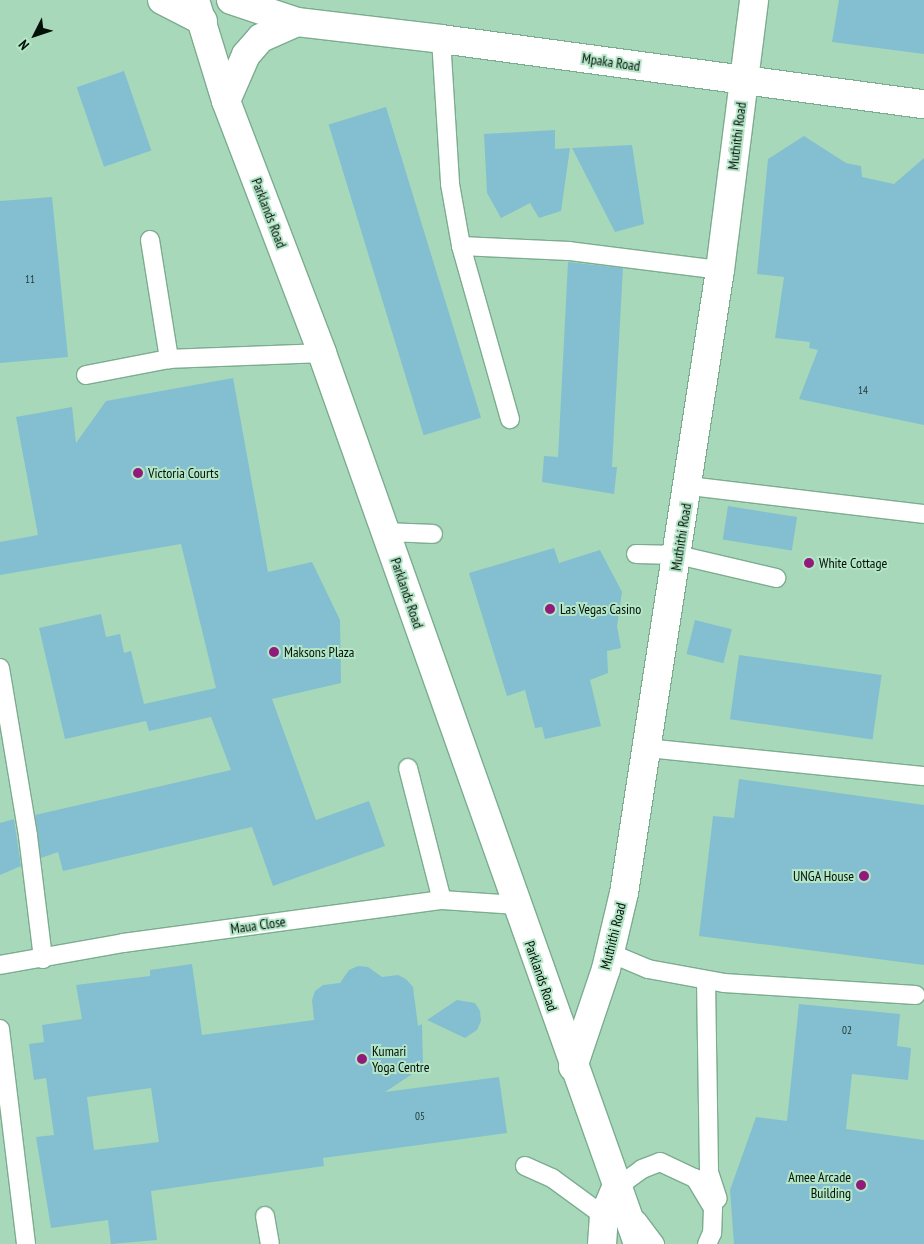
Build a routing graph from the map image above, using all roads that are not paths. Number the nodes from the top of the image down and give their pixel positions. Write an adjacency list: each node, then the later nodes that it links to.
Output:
1 (162, 0): 4 (street)
2 (231, 0): 5 (street, Mpaka Road)
3 (754, 0): 7 (street, Muthithi Road)
4 (199, 11): 8 (street, Parklands Road)
5 (297, 22): 6 (street, Mpaka Road); 8 (street)
6 (441, 38): 7 (street, Mpaka Road); 11 (lane)
7 (744, 80): 9 (street, Mpaka Road); 12 (street, Muthithi Road)
8 (226, 100): 13 (street, Parklands Road)
9 (924, 104)
10 (150, 240): 14 (lane)
11 (461, 246): 12 (lane); 16 (lane)
12 (720, 270): 17 (street, Muthithi Road)
13 (322, 353): 14 (lane); 19 (street, Parklands Road)
14 (169, 359): 15 (lane)
15 (86, 375)
16 (510, 419)
17 (689, 486): 18 (lane); 22 (street, Muthithi Road)
18 (924, 514)
19 (386, 532): 20 (lane); 29 (street, Parklands Road)
20 (433, 534)
21 (636, 554): 22 (lane)
22 (678, 555): 23 (lane); 25 (street, Muthithi Road)
23 (776, 578)
24 (0, 668): 31 (lane)
25 (647, 748): 27 (lane); 30 (street, Muthithi Road)
26 (408, 768): 28 (lane)
27 (924, 776)
28 (442, 900): 29 (lane, Maua Close); 31 (lane, Maua Close)
29 (517, 905): 36 (street, Parklands Road)
30 (610, 953): 33 (lane); 36 (street, Muthithi Road)
31 (43, 959): 32 (lane, Maua Close)
32 (0, 965)
33 (706, 980): 34 (lane); 39 (lane)
34 (916, 995)
35 (0, 1029): 42 (lane)
36 (573, 1067): 38 (street, Parklands Road)
37 (525, 1166): 41 (lane)
38 (616, 1188): 41 (street); 45 (street, Parklands Road); 46 (lane); 47 (lane)
39 (718, 1199)
40 (265, 1216): 43 (lane)
41 (604, 1216): 44 (street)
42 (26, 1244)
43 (270, 1244)
44 (602, 1244)
45 (638, 1244)
46 (655, 1244)
47 (706, 1244)

